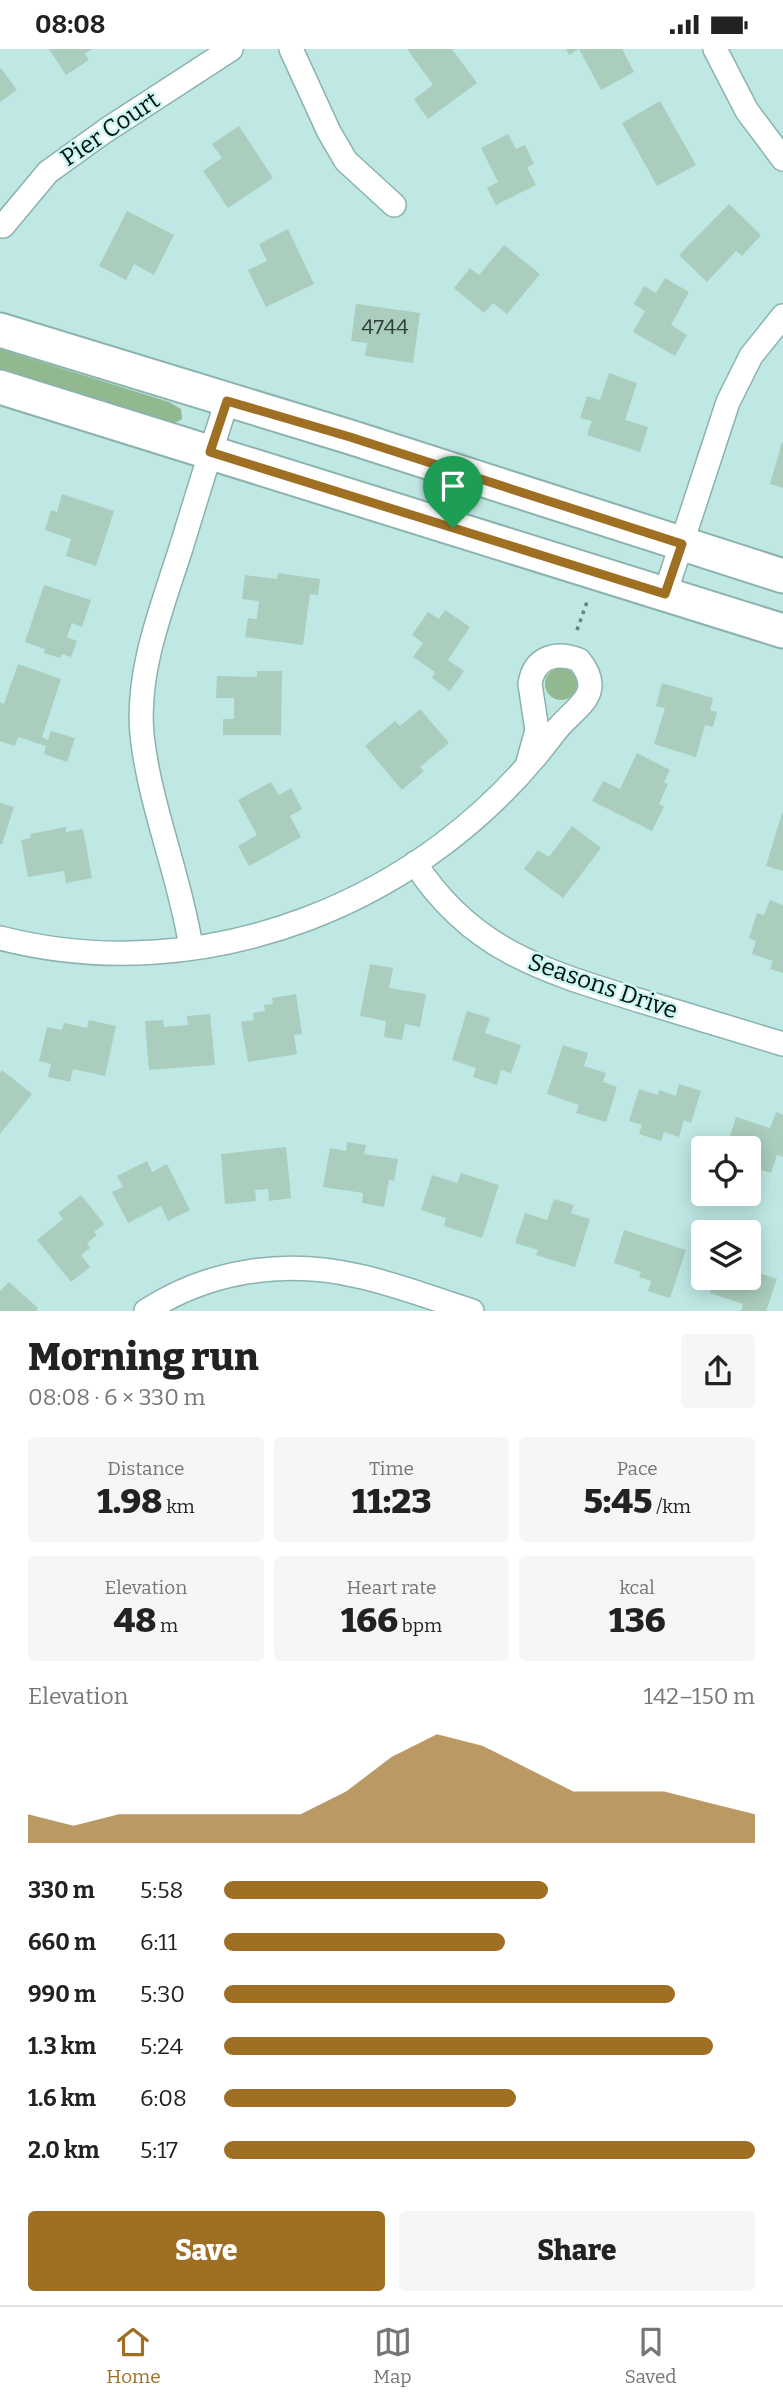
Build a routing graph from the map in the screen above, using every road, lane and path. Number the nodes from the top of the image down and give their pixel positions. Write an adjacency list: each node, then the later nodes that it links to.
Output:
1 (231, 49): 6 (street, Pier Court)
2 (291, 49): 5 (street)
3 (715, 49): 4 (street)
4 (783, 159)
5 (394, 205)
6 (3, 226)
7 (783, 316): 12 (street)
8 (0, 330): 10 (main road)
9 (0, 387): 11 (main road)
10 (227, 401): 11 (street); 12 (main road)
11 (210, 452): 14 (main road); 21 (street)
12 (682, 544): 13 (main road); 14 (street)
13 (783, 576)
14 (665, 594): 17 (main road)
15 (587, 602): 16 (path)
16 (577, 630)
17 (783, 631)
18 (527, 766): 19 (street)
19 (415, 863): 21 (street); 22 (street, Seasons Drive)
20 (0, 938): 21 (street)
21 (191, 947)
22 (783, 1044)
23 (146, 1311): 24 (street)
24 (472, 1311)

